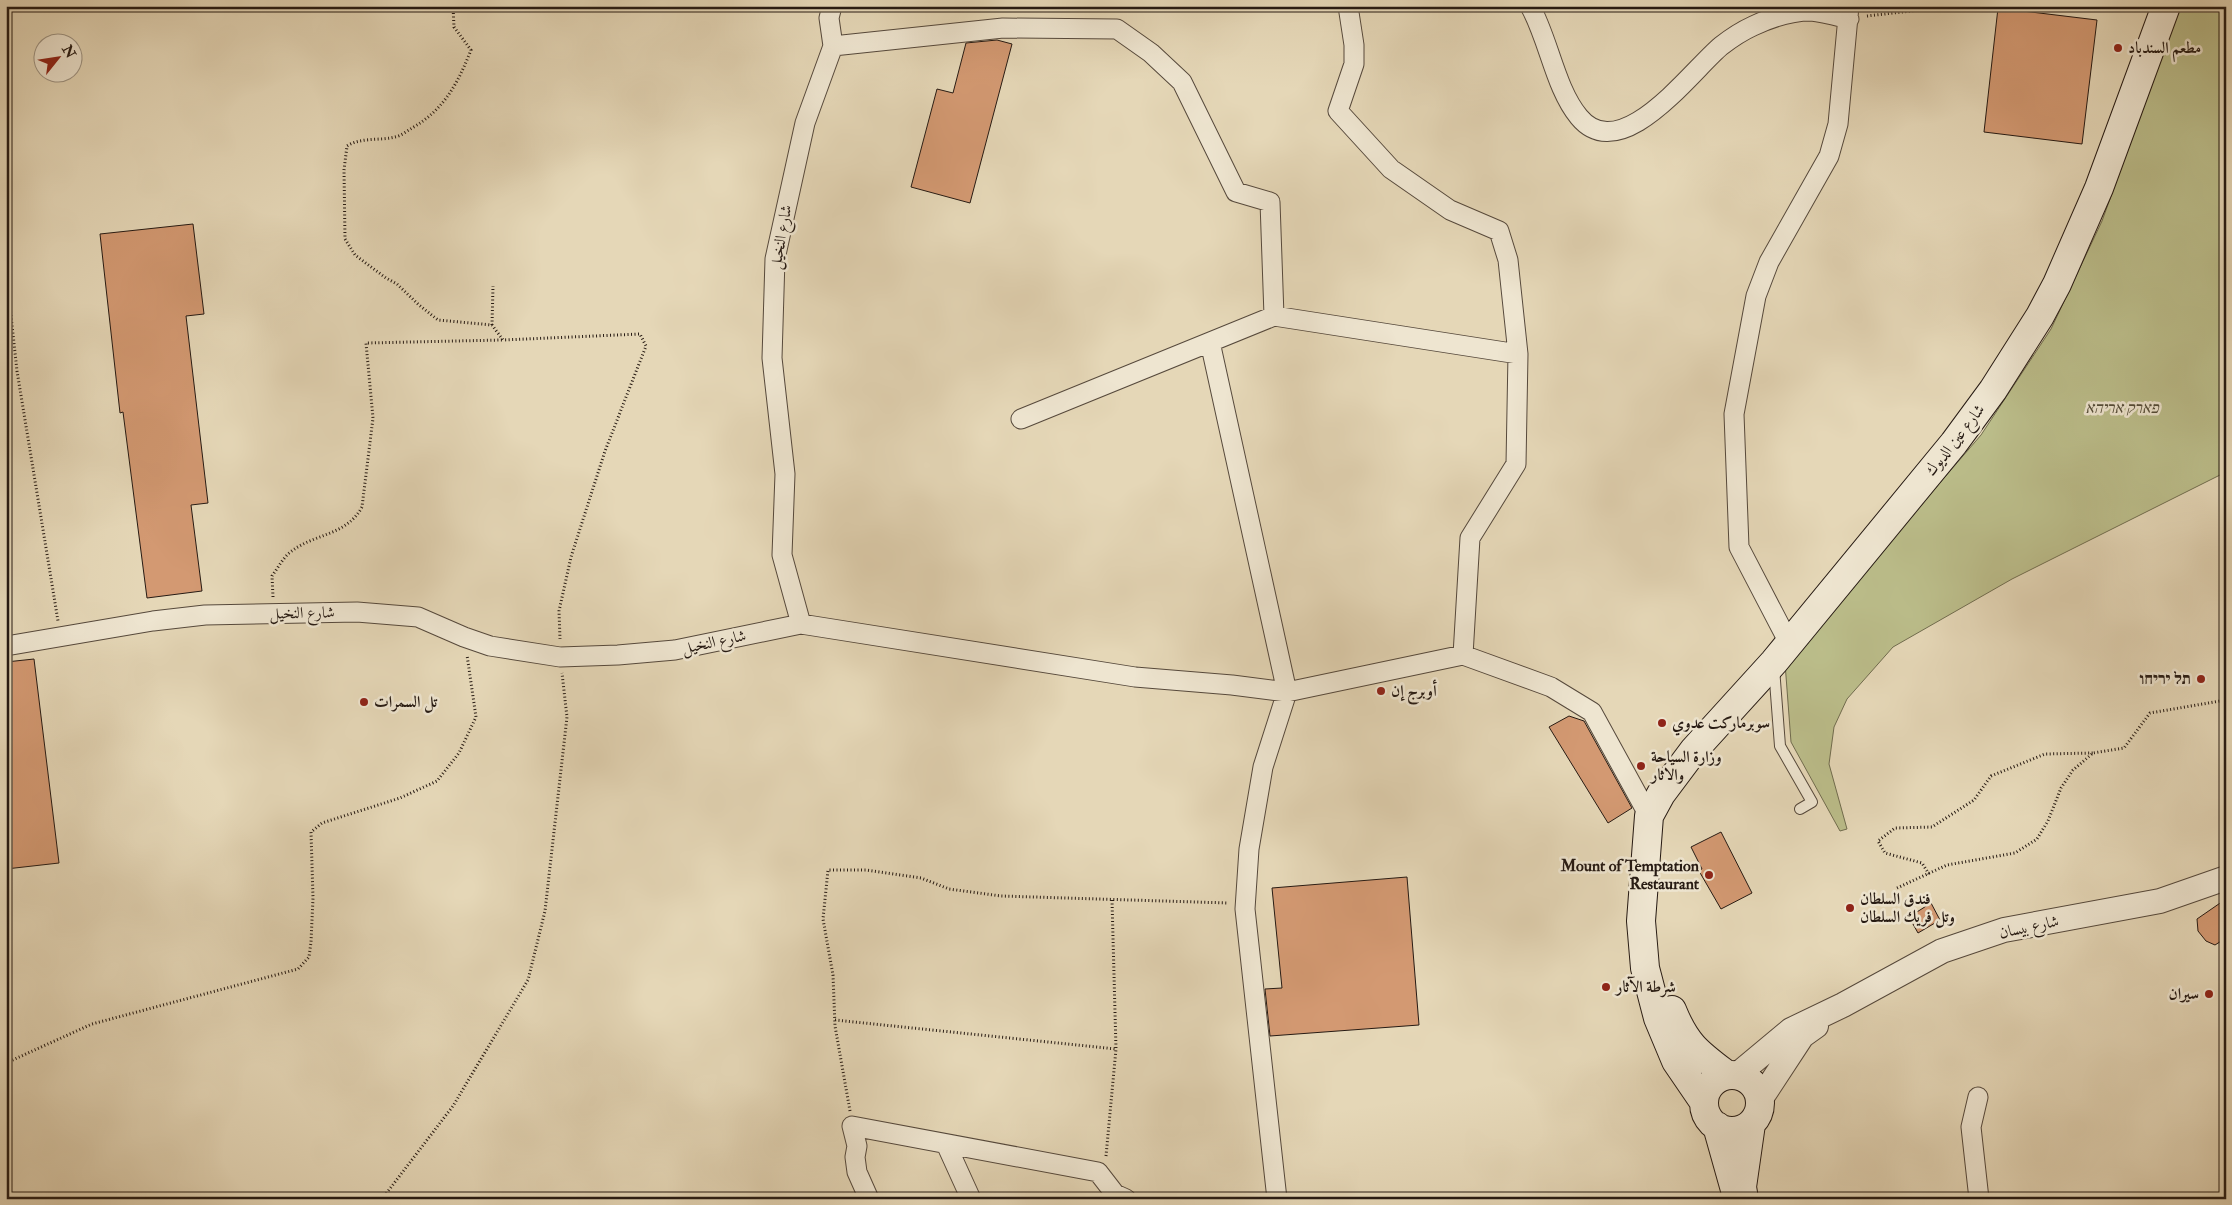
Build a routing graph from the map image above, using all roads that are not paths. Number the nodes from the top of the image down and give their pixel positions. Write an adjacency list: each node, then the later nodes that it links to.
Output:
1 (832, 6): 6 (street, شارع النخيل)
2 (1348, 6): 9 (street)
3 (1530, 6): 5 (street)
4 (2166, 6): 13 (main road, شارع عين الديوك)
5 (1849, 12): 13 (street)
6 (832, 46): 7 (street); 11 (street, شارع النخيل)
7 (1274, 316): 8 (street); 9 (street)
8 (1210, 342): 10 (street); 15 (street)
9 (1518, 354): 14 (street)
10 (1021, 419)
11 (801, 624): 12 (street, شارع النخيل); 15 (street)
12 (6, 646)
13 (1781, 652): 16 (lane); 17 (main road, شارع عين الديوك)
14 (1463, 655): 15 (street); 17 (street)
15 (1287, 692): 30 (street)
16 (1800, 809)
17 (1649, 816): 19 (main road)
18 (2226, 878): 20 (street, شارع بيسان)
19 (1641, 921): 21 (main road); 23 (main road)
20 (1843, 1005): 21 (street, شارع بيسان); 24 (street, شارع بيسان)
21 (1732, 1075): 23 (main road); 24 (main road)
22 (1978, 1097): 33 (street)
23 (1704, 1102): 25 (main road)
24 (1756, 1112): 25 (main road); 32 (main road)
25 (1717, 1126): 31 (main road)
26 (946, 1144): 27 (street); 28 (street); 29 (street)
27 (868, 1199)
28 (972, 1199)
29 (1126, 1199)
30 (1277, 1199)
31 (1737, 1199)
32 (1744, 1199)
33 (1979, 1199)

